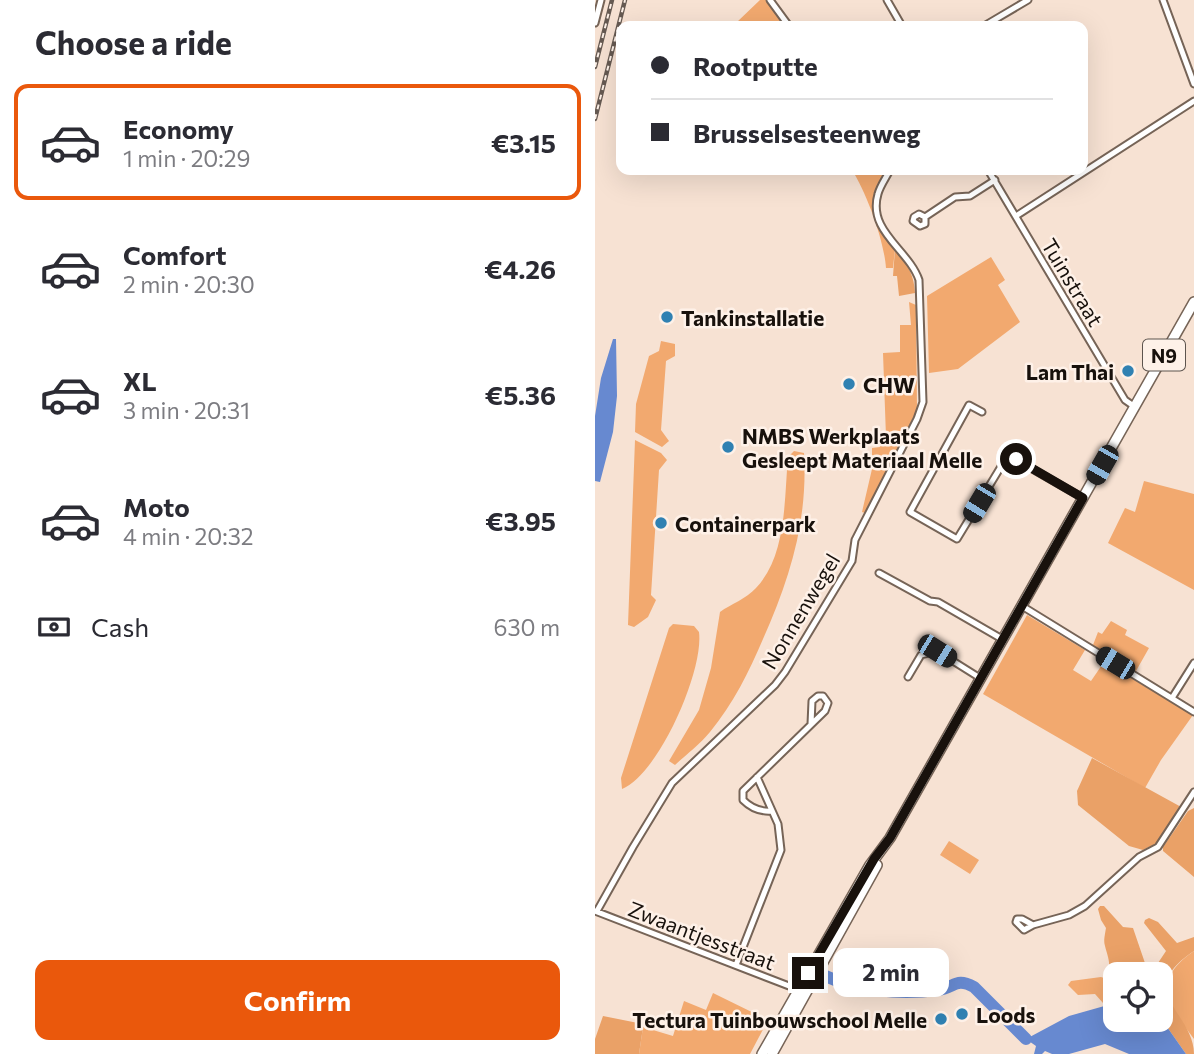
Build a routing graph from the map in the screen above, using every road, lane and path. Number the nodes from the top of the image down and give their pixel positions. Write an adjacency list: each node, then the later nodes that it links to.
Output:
1 (601, 0): 9 (street)
2 (770, 0): 6 (street)
3 (887, 0): 7 (street)
4 (1028, 0): 8 (street)
5 (1163, 0): 10 (street)
6 (785, 21)
7 (899, 21)
8 (992, 21)
9 (595, 23)
10 (1194, 84)
11 (1194, 101): 12 (street)
12 (1088, 169)
13 (888, 175): 36 (street, Nonnenwegel)
14 (992, 175): 16 (street, Tuinstraat)
15 (1079, 175): 17 (street)
16 (995, 180): 17 (street, Tuinstraat); 18 (street)
17 (1016, 216): 20 (street, Tuinstraat)
18 (925, 217)
19 (1194, 302): 20 (main road, N9)
20 (1135, 407): 22 (main road, N9)
21 (982, 412): 22 (street)
22 (1083, 498): 24 (main road, N9)
23 (879, 573): 25 (street)
24 (1022, 606): 25 (main road, N9); 29 (street)
25 (1002, 639): 28 (main road, N9)
26 (1194, 663): 29 (street)
27 (908, 677): 28 (street)
28 (980, 678): 35 (main road, N9)
29 (1172, 698): 30 (street)
30 (1194, 712)
31 (811, 724): 31 (street); 32 (street)
32 (757, 777): 34 (street); 34 (street)
33 (1194, 792): 37 (street)
34 (772, 811): 38 (street)
35 (882, 850): 39 (main road, N9); 40 (main road, N9)
36 (596, 911): 38 (street, Zwaantjesstraat)
37 (1033, 925)
38 (736, 965): 40 (street, Zwaantjesstraat)
39 (810, 984): 40 (street); 41 (main road, N9)
40 (799, 989): 41 (street); 42 (main road, N9)
41 (800, 1001): 43 (main road, N9)
42 (762, 1054)
43 (772, 1054)

